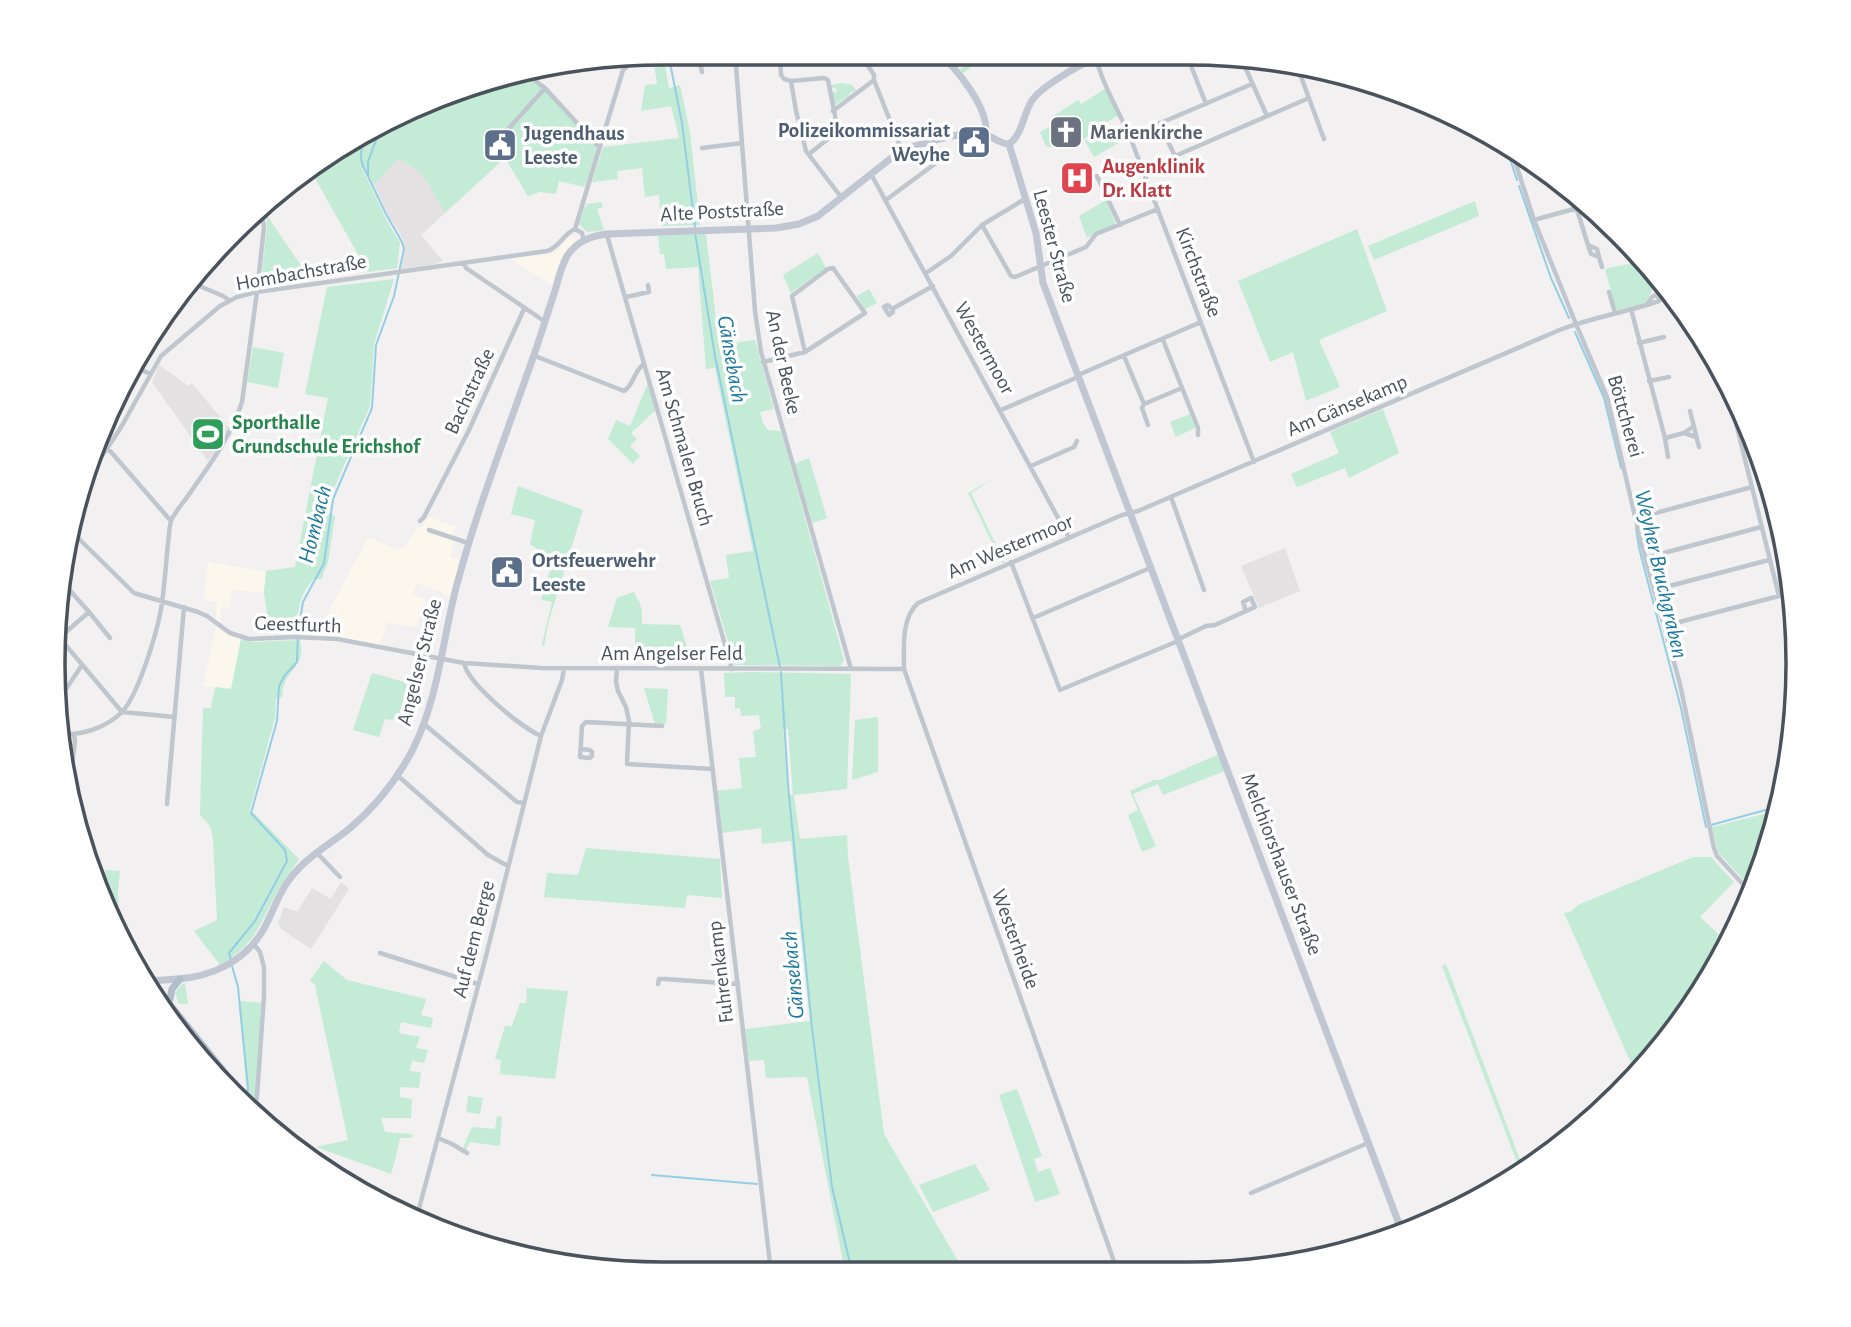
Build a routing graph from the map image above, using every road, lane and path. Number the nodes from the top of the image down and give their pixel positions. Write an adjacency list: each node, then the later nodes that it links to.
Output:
1 (701, 65): 11 (street)
2 (737, 65): 27 (street, An der Beeke)
3 (781, 65): 15 (street)
4 (868, 65): 14 (street)
5 (951, 65): 23 (main road)
6 (1081, 65): 28 (main road)
7 (1100, 65): 25 (street, Kirchstraße)
8 (1191, 65): 19 (street)
9 (628, 66): 29 (street)
10 (1245, 68): 16 (street)
11 (702, 72)
12 (1301, 75): 18 (street)
13 (533, 79): 17 (street)
14 (874, 80): 20 (street); 31 (street)
15 (791, 81): 20 (street); 32 (street)
16 (1252, 84): 19 (street); 21 (street)
17 (545, 88): 24 (street); 29 (street)
18 (1309, 97): 21 (street); 26 (street)
19 (1206, 104): 22 (street)
20 (833, 111): 32 (street)
21 (1267, 116): 22 (street)
22 (1159, 123): 25 (street)
23 (985, 134): 28 (main road); 31 (main road, Alte Poststraße)
24 (502, 136)
25 (1130, 136): 40 (street, Kirchstraße)
26 (1324, 139)
27 (742, 143): 30 (street); 48 (street, An der Beeke)
28 (1009, 144): 38 (main road, Leester Straße)
29 (599, 147): 47 (street)
30 (702, 148)
31 (902, 151): 35 (main road, Alte Poststraße)
32 (809, 154): 37 (street)
33 (936, 163): 39 (street)
34 (1516, 163): 44 (street, Böttcherei)
35 (871, 174): 37 (main road, Alte Poststraße); 39 (street, Westermoor)
36 (1097, 176): 46 (street)
37 (842, 198): 48 (main road, Alte Poststraße)
38 (1025, 199): 45 (street); 52 (main road, Leester Straße)
39 (886, 200): 54 (street, Westermoor)
40 (1158, 209): 46 (street); 68 (street, Kirchstraße)
41 (1577, 209): 44 (street)
42 (1580, 211): 53 (street)
43 (262, 219): 58 (street)
44 (1534, 220): 69 (street, Böttcherei)
45 (982, 225): 52 (street); 54 (street)
46 (1120, 225): 52 (street)
47 (575, 229): 50 (street); 51 (street, Hombachstraße)
48 (749, 229): 49 (main road, Alte Poststraße); 76 (street, An der Beeke)
49 (607, 234): 50 (main road, Alte Poststraße); 61 (street, Am Schmalen Bruch)
50 (584, 240): 67 (main road, Angelser Straße)
51 (464, 262): 58 (street, Hombachstraße); 63 (street)
52 (1039, 266): 80 (main road, Leester Straße)
53 (1602, 267)
54 (926, 274): 57 (street, Westermoor)
55 (648, 285): 61 (street)
56 (199, 286): 62 (street)
57 (933, 286): 64 (street); 85 (street, Westermoor)
58 (257, 292): 62 (street, Hombachstraße); 105 (street)
59 (1609, 292): 66 (street)
60 (1658, 293): 65 (street, Am Gänsekamp)
61 (626, 297): 77 (street, Am Schmalen Bruch)
62 (229, 300): 79 (street, Hombachstraße)
63 (524, 309): 67 (street); 106 (street, Bachstraße)
64 (892, 309)
65 (1631, 309): 66 (street, Am Gänsekamp); 72 (street)
66 (1615, 313): 69 (street, Am Gänsekamp)
67 (545, 321): 74 (main road, Angelser Straße)
68 (1201, 322): 71 (street); 99 (street, Kirchstraße)
69 (1576, 324): 99 (street, Am Gänsekamp); 104 (street, Böttcherei)
70 (1664, 337): 72 (street)
71 (1163, 340): 75 (street); 83 (street)
72 (1639, 343): 82 (street)
73 (805, 352): 73 (street); 76 (street)
74 (534, 355): 77 (street); 111 (main road, Angelser Straße)
75 (1124, 356): 80 (street); 84 (street)
76 (763, 362): 137 (street, An der Beeke)
77 (644, 364): 136 (street, Am Schmalen Bruch)
78 (142, 370): 79 (street)
79 (150, 374): 96 (street, Hombachstraße)
80 (1078, 376): 85 (street); 103 (main road, Leester Straße)
81 (1669, 377): 82 (street)
82 (1649, 381): 92 (street)
83 (1182, 388): 84 (street); 91 (street)
84 (1144, 404): 88 (street)
85 (1001, 410): 100 (street, Westermoor)
86 (1690, 411): 89 (street)
87 (1736, 423): 101 (street)
88 (1148, 425)
89 (1694, 426): 90 (street); 93 (street)
90 (1684, 433): 92 (street); 93 (street)
91 (1198, 435)
92 (1665, 438): 98 (street)
93 (1696, 438): 95 (street)
94 (1077, 441): 100 (street)
95 (1699, 447)
96 (107, 449): 97 (street, Hombachstraße); 105 (street)
97 (102, 456)
98 (1668, 457)
99 (1254, 461): 102 (street, Am Gänsekamp)
100 (1031, 466): 110 (street, Westermoor)
101 (1752, 487): 104 (street); 107 (street)
102 (1171, 497): 103 (street, Am Gänsekamp); 117 (street)
103 (1130, 512): 110 (street, Am Westermoor); 115 (main road, Melchiorshauser Straße)
104 (1637, 519): 112 (street, Böttcherei)
105 (171, 521): 119 (street)
106 (420, 521)
107 (1761, 527): 112 (street); 113 (street)
108 (429, 530): 111 (street)
109 (78, 538): 119 (street, Geestfurth)
110 (1069, 538): 114 (street, Am Westermoor)
111 (469, 543): 130 (main road, Angelser Straße)
112 (1645, 558): 118 (street, Böttcherei)
113 (1769, 560): 118 (street); 125 (street)
114 (1011, 562): 123 (street, Am Westermoor); 124 (street)
115 (1151, 567): 124 (street); 128 (main road, Melchiorshauser Straße)
116 (69, 590): 122 (street)
117 (1204, 590)
118 (1654, 590): 125 (street, Böttcherei)
119 (162, 602): 120 (street, Geestfurth); 140 (street)
120 (184, 607): 130 (street, Geestfurth); 141 (street)
121 (1246, 611): 128 (street)
122 (89, 612): 126 (street); 127 (street)
123 (907, 616): 138 (street, Westerheide)
124 (1033, 618): 128 (street)
125 (1664, 626): 157 (street, Böttcherei)
126 (66, 631)
127 (110, 638)
128 (1178, 639): 170 (main road, Melchiorshauser Straße)
129 (65, 646): 132 (street)
130 (440, 659): 131 (street, Am Angelser Feld); 142 (main road, Angelser Straße)
131 (464, 663): 133 (street, Am Angelser Feld); 147 (street)
132 (82, 665): 139 (street); 140 (street)
133 (564, 668): 134 (street, Am Angelser Feld); 147 (street, Auf dem Berge)
134 (617, 668): 135 (street, Am Angelser Feld); 143 (street)
135 (701, 669): 136 (street, Am Angelser Feld); 150 (street, Fuhrenkamp)
136 (732, 669): 137 (street, Am Angelser Feld)
137 (851, 669): 138 (street, Am Angelser Feld)
138 (904, 670): 176 (street, Westerheide)
139 (66, 690)
140 (122, 712): 141 (street); 146 (street)
141 (174, 717): 153 (street)
142 (424, 724): 151 (main road, Angelser Straße); 152 (street)
143 (629, 724): 144 (street); 148 (street); 150 (street)
144 (662, 726)
145 (69, 734): 146 (street)
146 (74, 735): 149 (street)
147 (541, 736): 152 (street, Auf dem Berge)
148 (581, 749)
149 (73, 760)
150 (713, 769): 164 (street, Fuhrenkamp)
151 (397, 775): 154 (main road, Angelser Straße); 155 (street)
152 (524, 803): 155 (street, Auf dem Berge)
153 (167, 804)
154 (317, 853): 156 (street); 158 (main road, Angelser Straße)
155 (508, 866): 162 (street, Auf dem Berge)
156 (340, 877)
157 (1744, 885)
158 (253, 943): 160 (main road, Angelser Straße); 168 (street)
159 (380, 953): 162 (street)
160 (177, 979): 161 (main road, Angelser Straße); 165 (main road)
161 (158, 983)
162 (478, 984): 169 (street, Auf dem Berge)
163 (658, 984): 164 (street)
164 (738, 984): 175 (street, Fuhrenkamp)
165 (170, 1001)
166 (185, 1024): 167 (main road)
167 (206, 1049)
168 (256, 1102)
169 (438, 1138): 171 (street); 173 (street, Auf dem Berge)
170 (1369, 1142): 172 (street); 174 (main road, Melchiorshauser Straße)
171 (467, 1153)
172 (1251, 1193)
173 (419, 1210)
174 (1399, 1223)
175 (770, 1262)
176 (1114, 1262)

